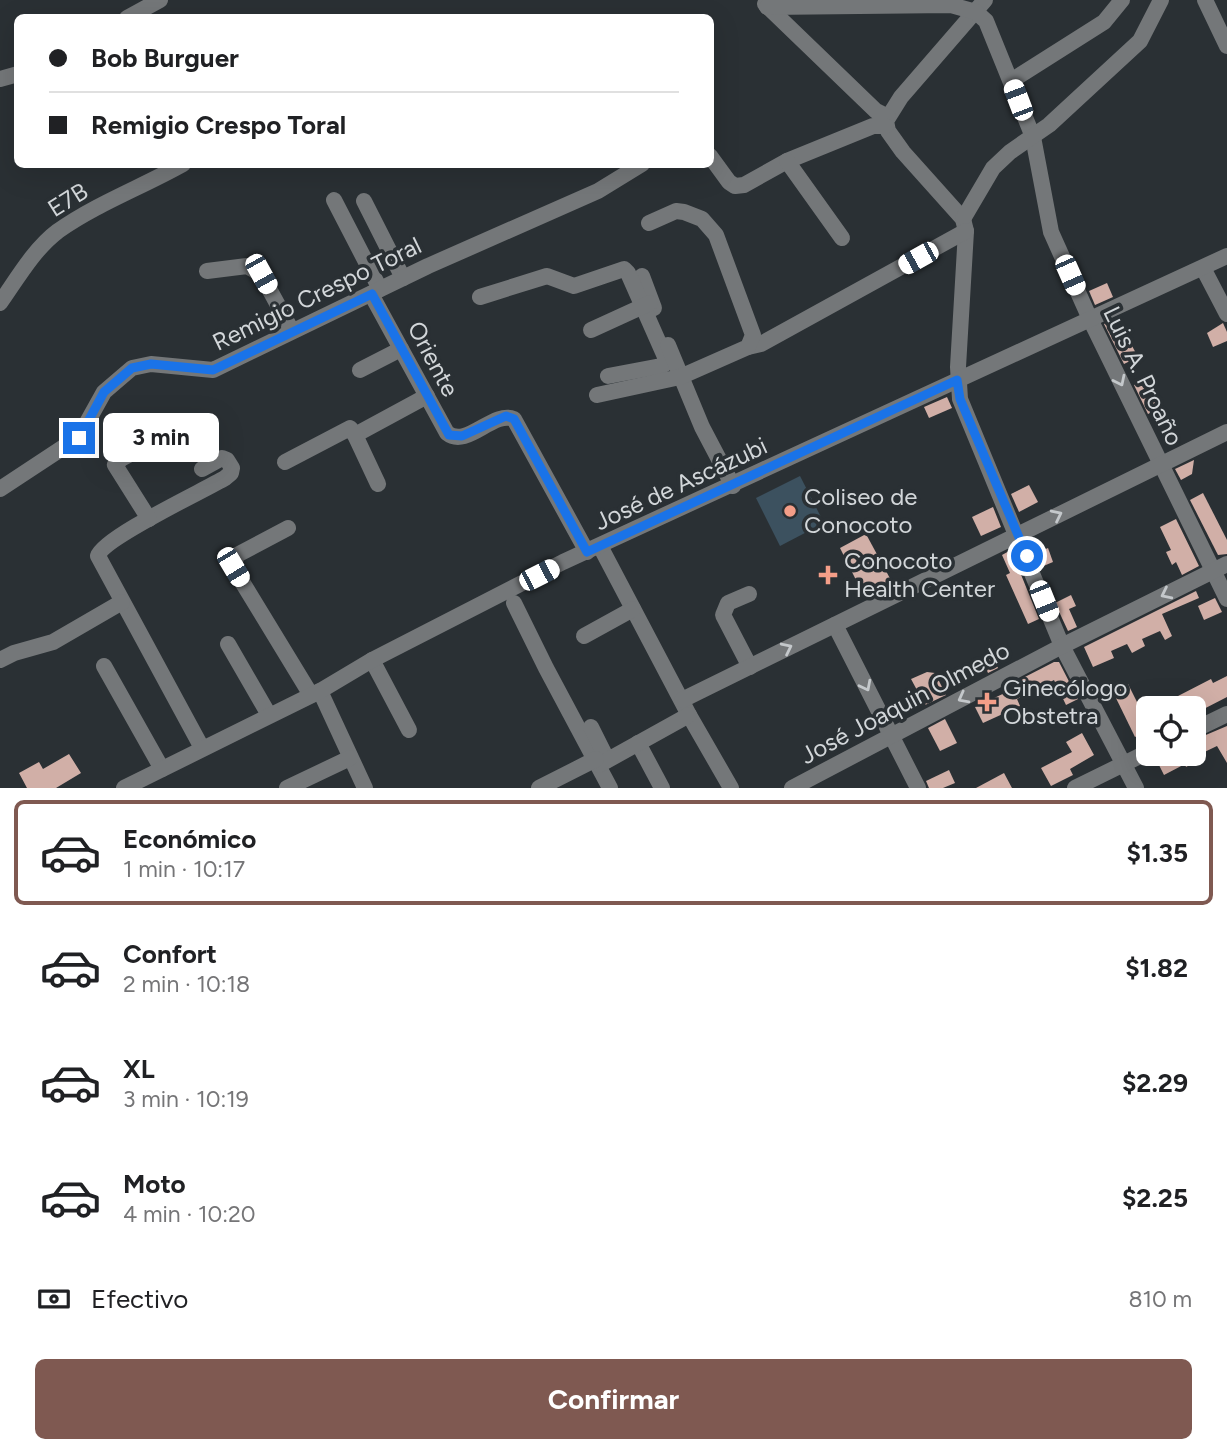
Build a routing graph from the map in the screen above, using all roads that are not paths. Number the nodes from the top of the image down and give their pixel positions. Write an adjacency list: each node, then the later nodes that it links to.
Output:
1 (160, 0): 7 (street)
2 (1122, 0): 9 (street)
3 (1161, 0): 11 (street)
4 (1205, 0): 8 (street)
5 (764, 3): 6 (street); 10 (street)
6 (981, 6): 9 (street, Luis A. Proaño); 10 (street)
7 (134, 14)
8 (1227, 46)
9 (1011, 81): 11 (street, Luis A. Proaño)
10 (887, 121): 13 (street); 19 (street)
11 (1033, 138): 19 (street); 31 (street, Luis A. Proaño)
12 (714, 161): 13 (street)
13 (787, 161): 20 (street)
14 (175, 168): 28 (street, E7B)
15 (635, 168): 25 (street, Remigio Crespo Toral)
16 (334, 200): 26 (street, Oriente)
17 (364, 201): 25 (street)
18 (649, 223): 34 (street)
19 (965, 225): 34 (street); 39 (street)
20 (842, 238)
21 (1227, 256): 22 (street, José de Ascázubi)
22 (1203, 268): 30 (street); 31 (street, José de Ascázubi)
23 (208, 271): 33 (street)
24 (642, 276): 29 (street)
25 (403, 278): 26 (street, Remigio Crespo Toral)
26 (376, 292): 33 (street, Remigio Crespo Toral); 35 (street, Oriente)
27 (480, 296): 29 (street)
28 (0, 303)
29 (648, 305): 32 (street); 37 (street); 38 (street)
30 (1227, 314)
31 (1090, 319): 39 (street, José de Ascázubi); 46 (street, Luis A. Proaño, one-way to 46)
32 (591, 330)
33 (292, 331): 50 (street, Remigio Crespo Toral)
34 (751, 341): 38 (street)
35 (401, 349): 36 (street); 41 (street, Oriente)
36 (360, 370)
37 (608, 376)
38 (680, 377): 40 (street); 49 (street)
39 (957, 380): 49 (street, José de Ascázubi); 53 (street)
40 (597, 395)
41 (428, 396): 43 (street); 54 (street, Oriente)
42 (1227, 432): 46 (street)
43 (355, 435): 45 (street); 48 (street)
44 (151, 443): 51 (street)
45 (285, 462)
46 (1160, 464): 53 (street, one-way to 46); 55 (street, Luis A. Proaño)
47 (202, 469): 51 (street)
48 (378, 484)
49 (733, 486): 54 (street, José de Ascázubi)
50 (0, 489)
51 (149, 519): 58 (street)
52 (288, 528): 69 (street)
53 (1018, 534): 61 (street); 64 (street)
54 (594, 549): 60 (street, Oriente); 66 (street, José de Ascázubi)
55 (1221, 567): 57 (street, Luis A. Proaño); 64 (street, José Joaquin Olmedo, one-way to 64)
56 (749, 594): 68 (street)
57 (1227, 599)
58 (122, 602): 65 (street); 78 (street)
59 (514, 603): 81 (street)
60 (633, 609): 62 (street); 70 (street, Oriente)
61 (835, 625): 68 (street, one-way to 61); 76 (street, one-way to 76)
62 (584, 636)
63 (228, 645): 72 (street)
64 (1062, 646): 76 (street, José Joaquin Olmedo, one-way to 76); 82 (street)
65 (0, 660)
66 (372, 660): 69 (street, José de Ascázubi); 75 (street)
67 (104, 666): 83 (street)
68 (750, 667): 70 (street)
69 (315, 693): 72 (street, José de Ascázubi); 79 (street)
70 (685, 707): 77 (street); 90 (street, Oriente)
71 (1227, 714): 73 (street)
72 (269, 715): 78 (street, José de Ascázubi)
73 (1206, 724)
74 (591, 727): 81 (street)
75 (409, 730)
76 (892, 735): 91 (street, José Joaquin Olmedo); 92 (street)
77 (638, 743): 81 (street); 89 (street)
78 (202, 748): 83 (street, José de Ascázubi)
79 (350, 758): 86 (street); 87 (street)
80 (1136, 758): 82 (street)
81 (602, 761): 84 (street); 88 (street)
82 (1123, 764): 93 (street); 94 (street)
83 (162, 769): 85 (street, José de Ascázubi)
84 (548, 786)
85 (124, 788)
86 (287, 788)
87 (365, 788)
88 (610, 788)
89 (662, 788)
90 (731, 788)
91 (792, 788)
92 (918, 788)
93 (1075, 788)
94 (1136, 788)

